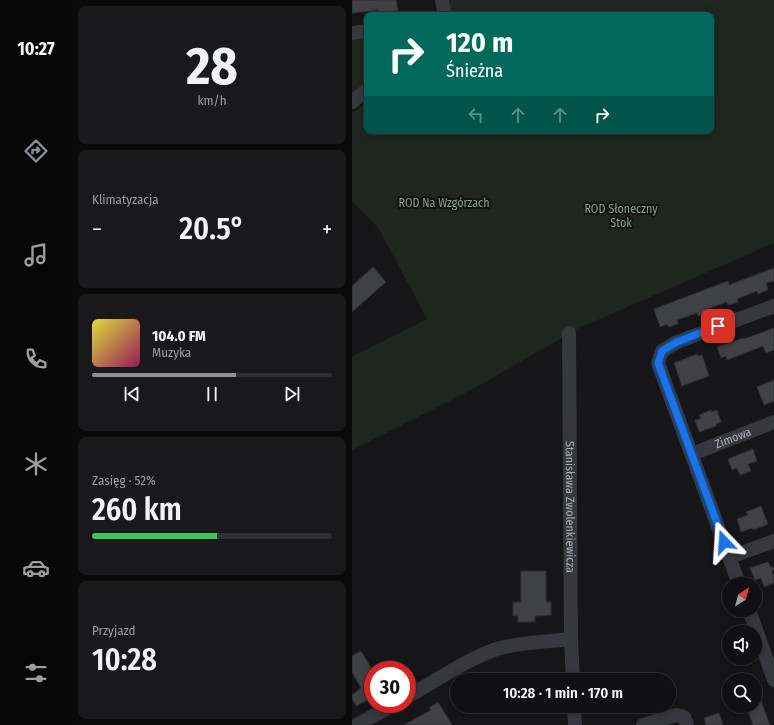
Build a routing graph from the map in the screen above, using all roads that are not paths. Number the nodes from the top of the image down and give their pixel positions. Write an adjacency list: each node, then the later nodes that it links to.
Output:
1 (442, 0): 2 (street)
2 (444, 12)
3 (364, 31): 4 (street)
4 (352, 33)
5 (364, 92): 6 (street)
6 (352, 102)
7 (774, 306): 10 (street)
8 (569, 333): 15 (street, Stanisława Zwolenkiewicza)
9 (774, 422): 10 (street, Zimowa)
10 (692, 454): 12 (street)
11 (774, 541): 12 (street)
12 (730, 557): 13 (street)
13 (737, 577)
14 (752, 617): 17 (street)
15 (571, 639): 16 (street, Stanisława Zwolenkiewicza); 18 (street)
16 (573, 673)
17 (774, 680)
18 (416, 692)
19 (379, 713): 21 (street)
20 (574, 713): 22 (street)
21 (358, 725)
22 (574, 725)
23 (643, 725): 24 (street)
24 (687, 725)

